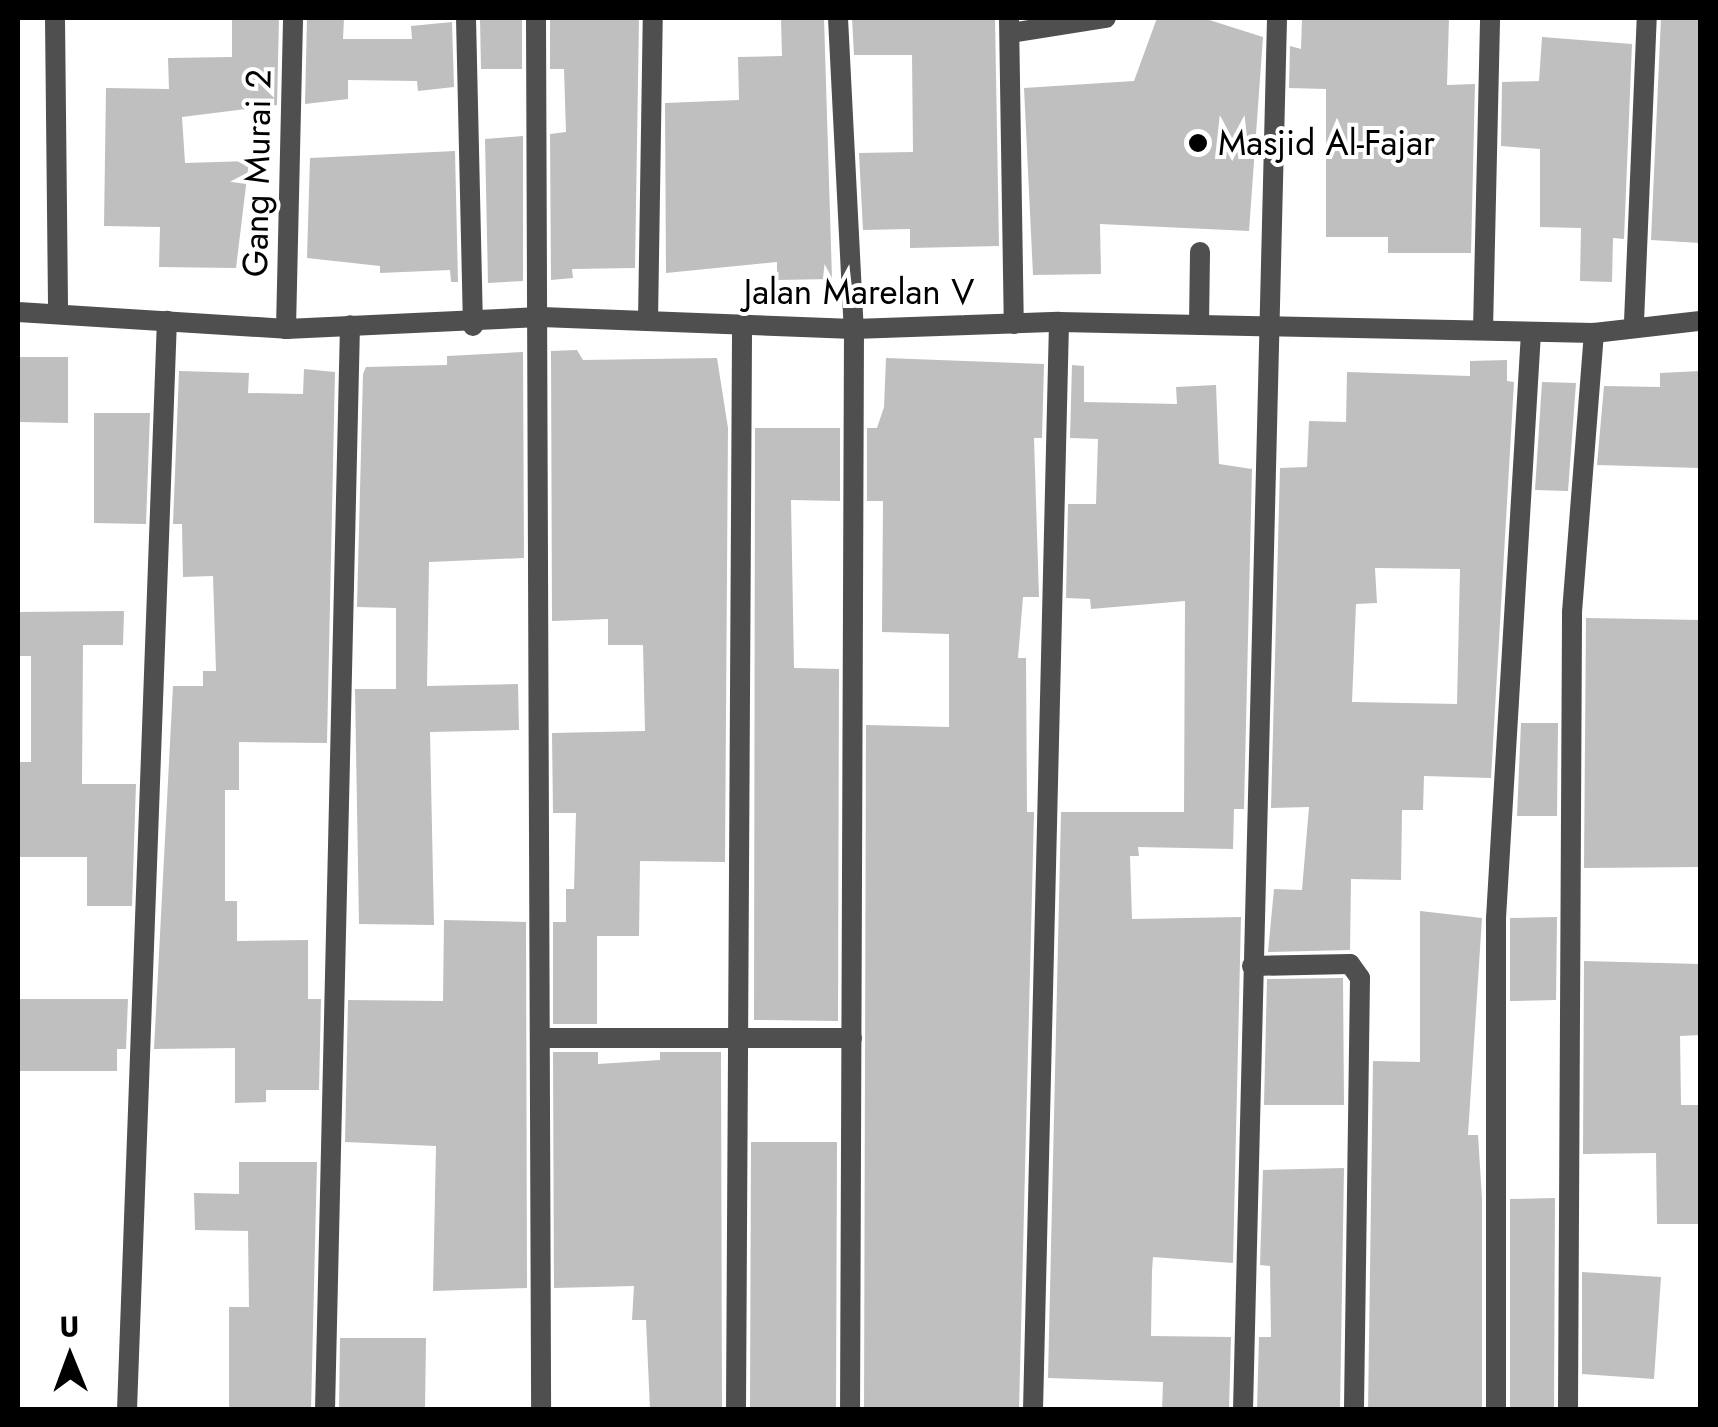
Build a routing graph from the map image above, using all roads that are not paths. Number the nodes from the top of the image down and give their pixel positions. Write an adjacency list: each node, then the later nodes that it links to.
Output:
1 (55, 18): 13 (street)
2 (292, 18): 27 (street, Gang Murai 2)
3 (466, 18): 24 (street)
4 (536, 18): 15 (street)
5 (653, 18): 18 (street)
6 (838, 18): 28 (street)
7 (1106, 18): 11 (street)
8 (1277, 18): 26 (street)
9 (1490, 18): 29 (street)
10 (1648, 18): 20 (street)
11 (1010, 25): 22 (street)
12 (1200, 252): 23 (street)
13 (58, 309): 14 (street, Jalan Marelan V); 17 (street, Jalan Marelan V)
14 (18, 312)
15 (541, 317): 18 (street, Jalan Marelan V); 24 (street, Jalan Marelan V); 34 (street)
16 (1700, 320): 20 (street, Jalan Marelan V)
17 (167, 321): 27 (street, Jalan Marelan V); 36 (street)
18 (648, 321): 25 (street, Jalan Marelan V)
19 (1059, 322): 22 (street, Jalan Marelan V); 23 (street, Jalan Marelan V); 41 (street)
20 (1634, 322): 31 (street, Jalan Marelan V)
21 (350, 324): 24 (street, Jalan Marelan V); 27 (street, Jalan Marelan V); 37 (street)
22 (1014, 324): 28 (street, Jalan Marelan V)
23 (1199, 324): 26 (street, Jalan Marelan V)
24 (473, 326)
25 (742, 326): 28 (street, Jalan Marelan V); 33 (street)
26 (1266, 326): 29 (street, Jalan Marelan V); 32 (street)
27 (286, 329)
28 (854, 329): 35 (street)
29 (1484, 330): 30 (street, Jalan Marelan V)
30 (1531, 332): 31 (street, Jalan Marelan V); 44 (street)
31 (1594, 332): 45 (street)
32 (1252, 966): 42 (street); 43 (street)
33 (738, 1035): 34 (street); 35 (street); 39 (street)
34 (542, 1038): 38 (street)
35 (852, 1038): 40 (street)
36 (127, 1410)
37 (325, 1410)
38 (542, 1410)
39 (736, 1410)
40 (850, 1410)
41 (1033, 1410)
42 (1243, 1410)
43 (1354, 1410)
44 (1496, 1410)
45 (1568, 1410)

